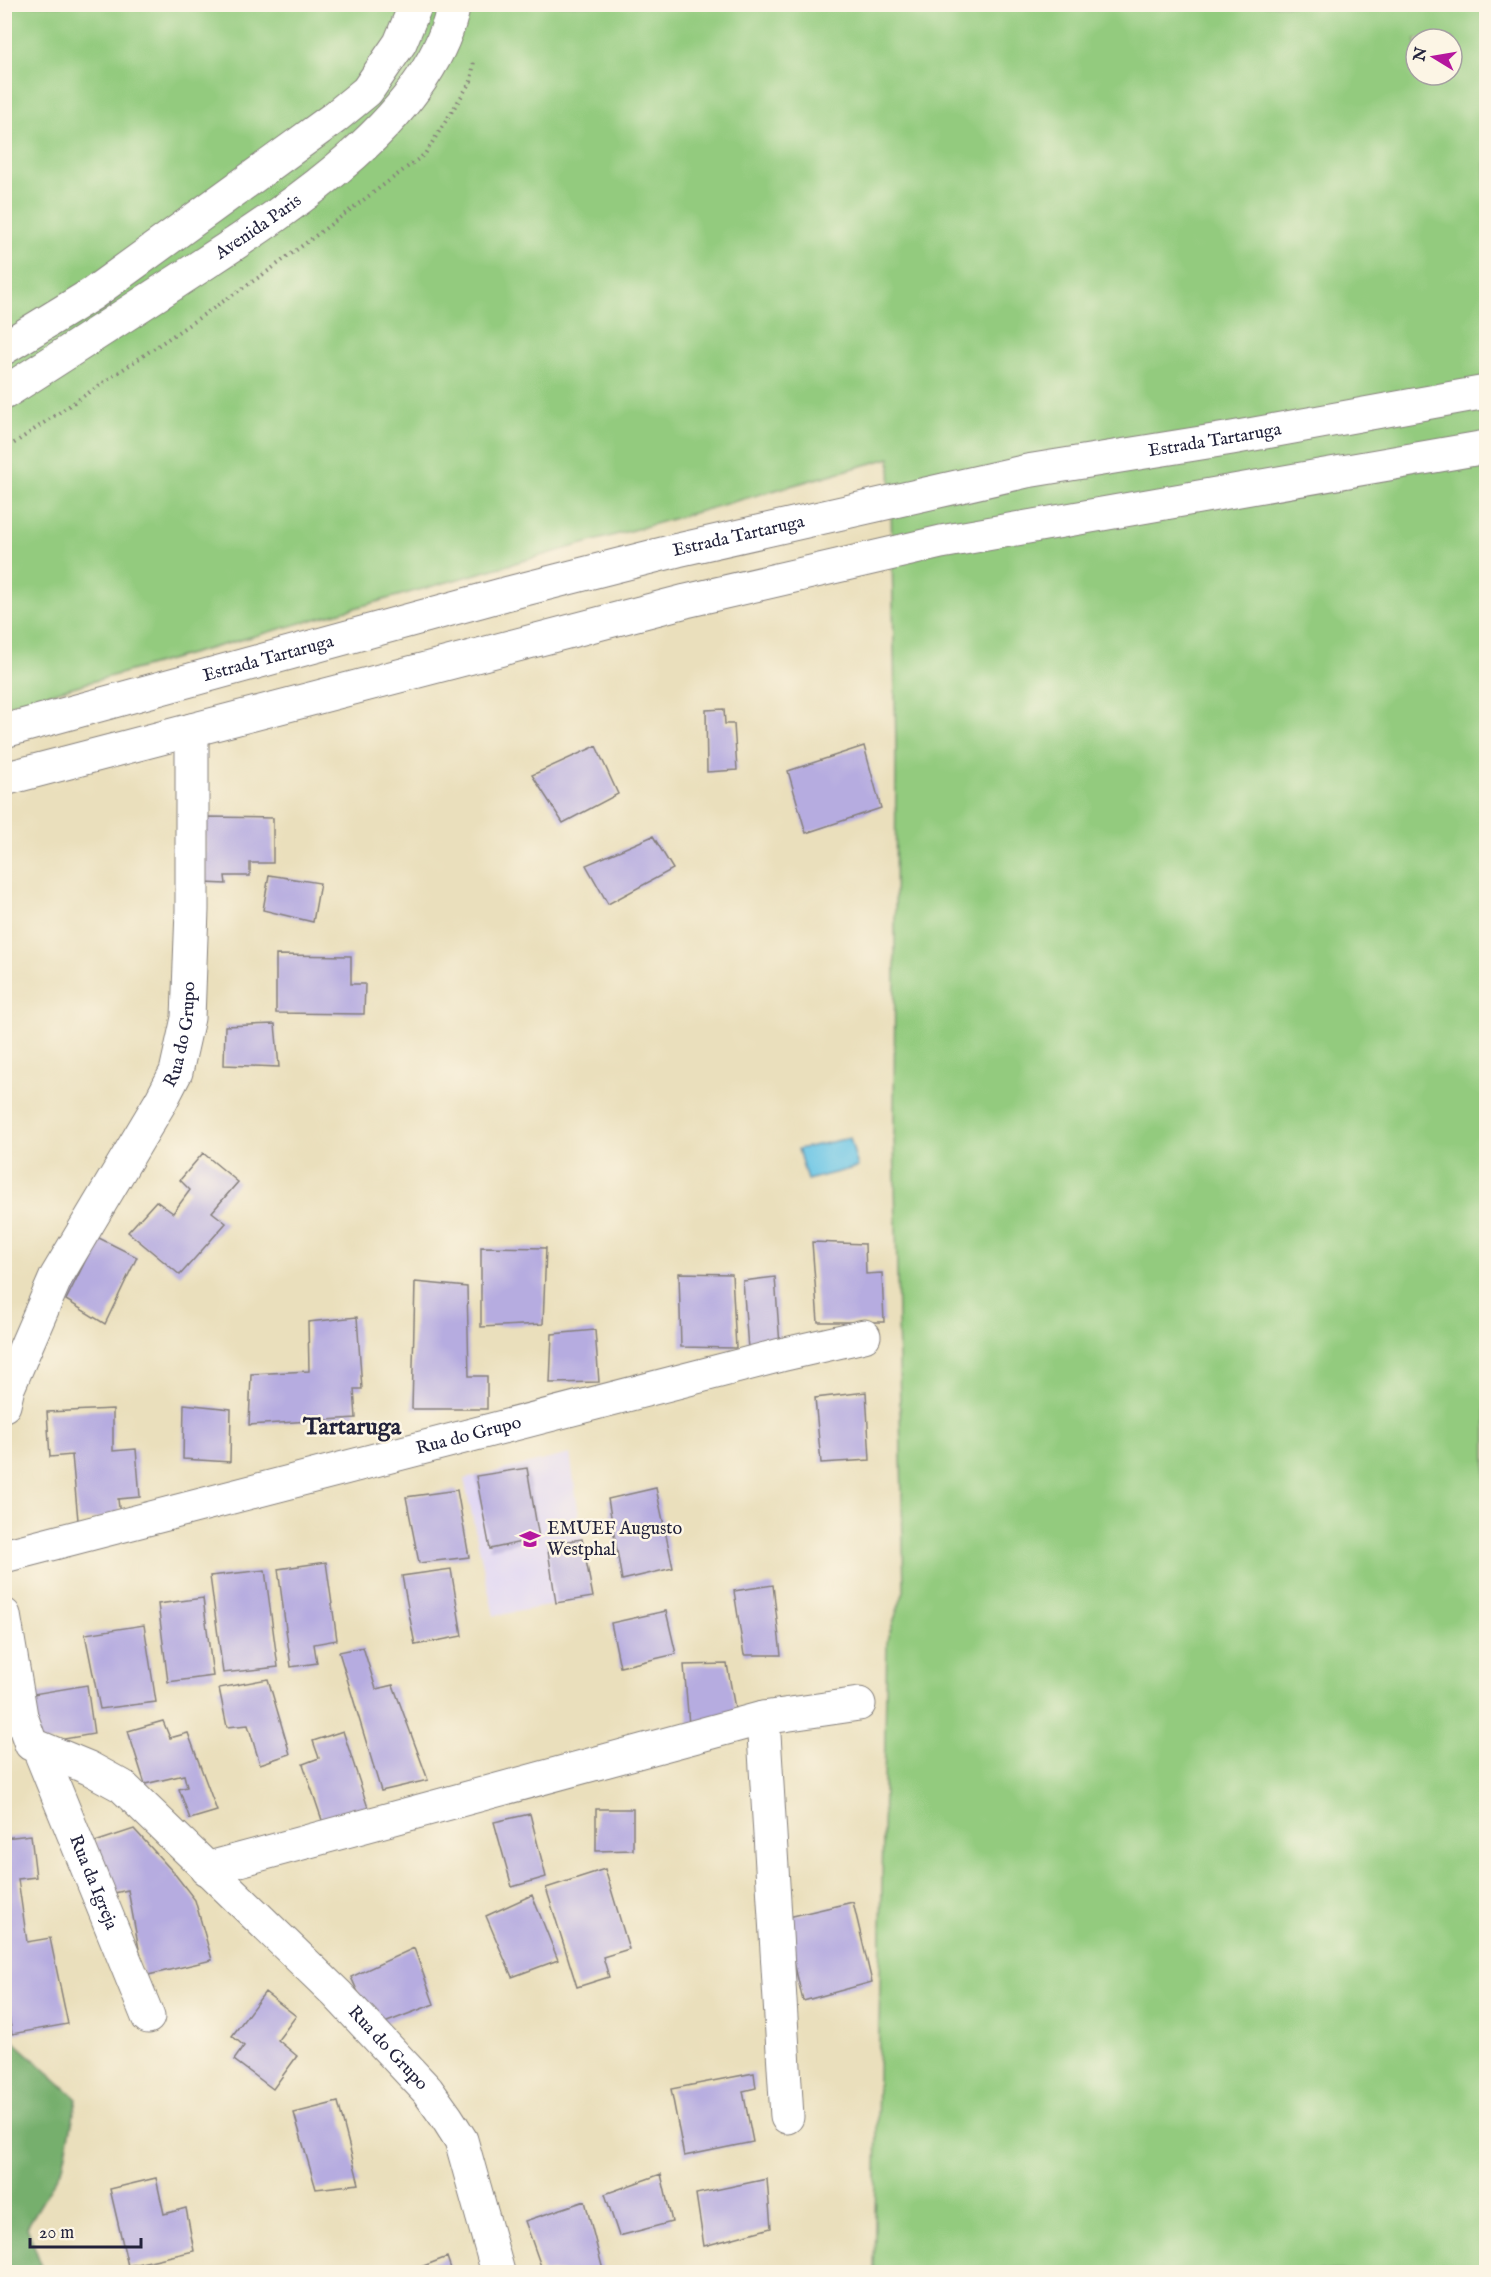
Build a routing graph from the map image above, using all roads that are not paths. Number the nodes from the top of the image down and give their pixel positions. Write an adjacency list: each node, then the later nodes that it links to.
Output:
1 (416, 4): 3 (street)
2 (454, 4): 5 (street, Avenida Paris)
3 (4, 348)
4 (1486, 392): 8 (street, Estrada Tartaruga)
5 (4, 393)
6 (1486, 447): 7 (street)
7 (192, 730): 9 (street); 11 (street, Rua do Grupo)
8 (4, 731)
9 (4, 779)
10 (864, 1336): 12 (street, Rua do Grupo)
11 (4, 1405)
12 (4, 1556)
13 (4, 1615): 16 (street)
14 (859, 1704): 15 (street)
15 (763, 1719): 17 (street); 19 (street)
16 (39, 1749): 17 (street, Rua do Grupo); 18 (street, Rua da Igreja)
17 (206, 1869): 20 (street, Rua do Grupo)
18 (148, 2017)
19 (787, 2117)
20 (498, 2272)

